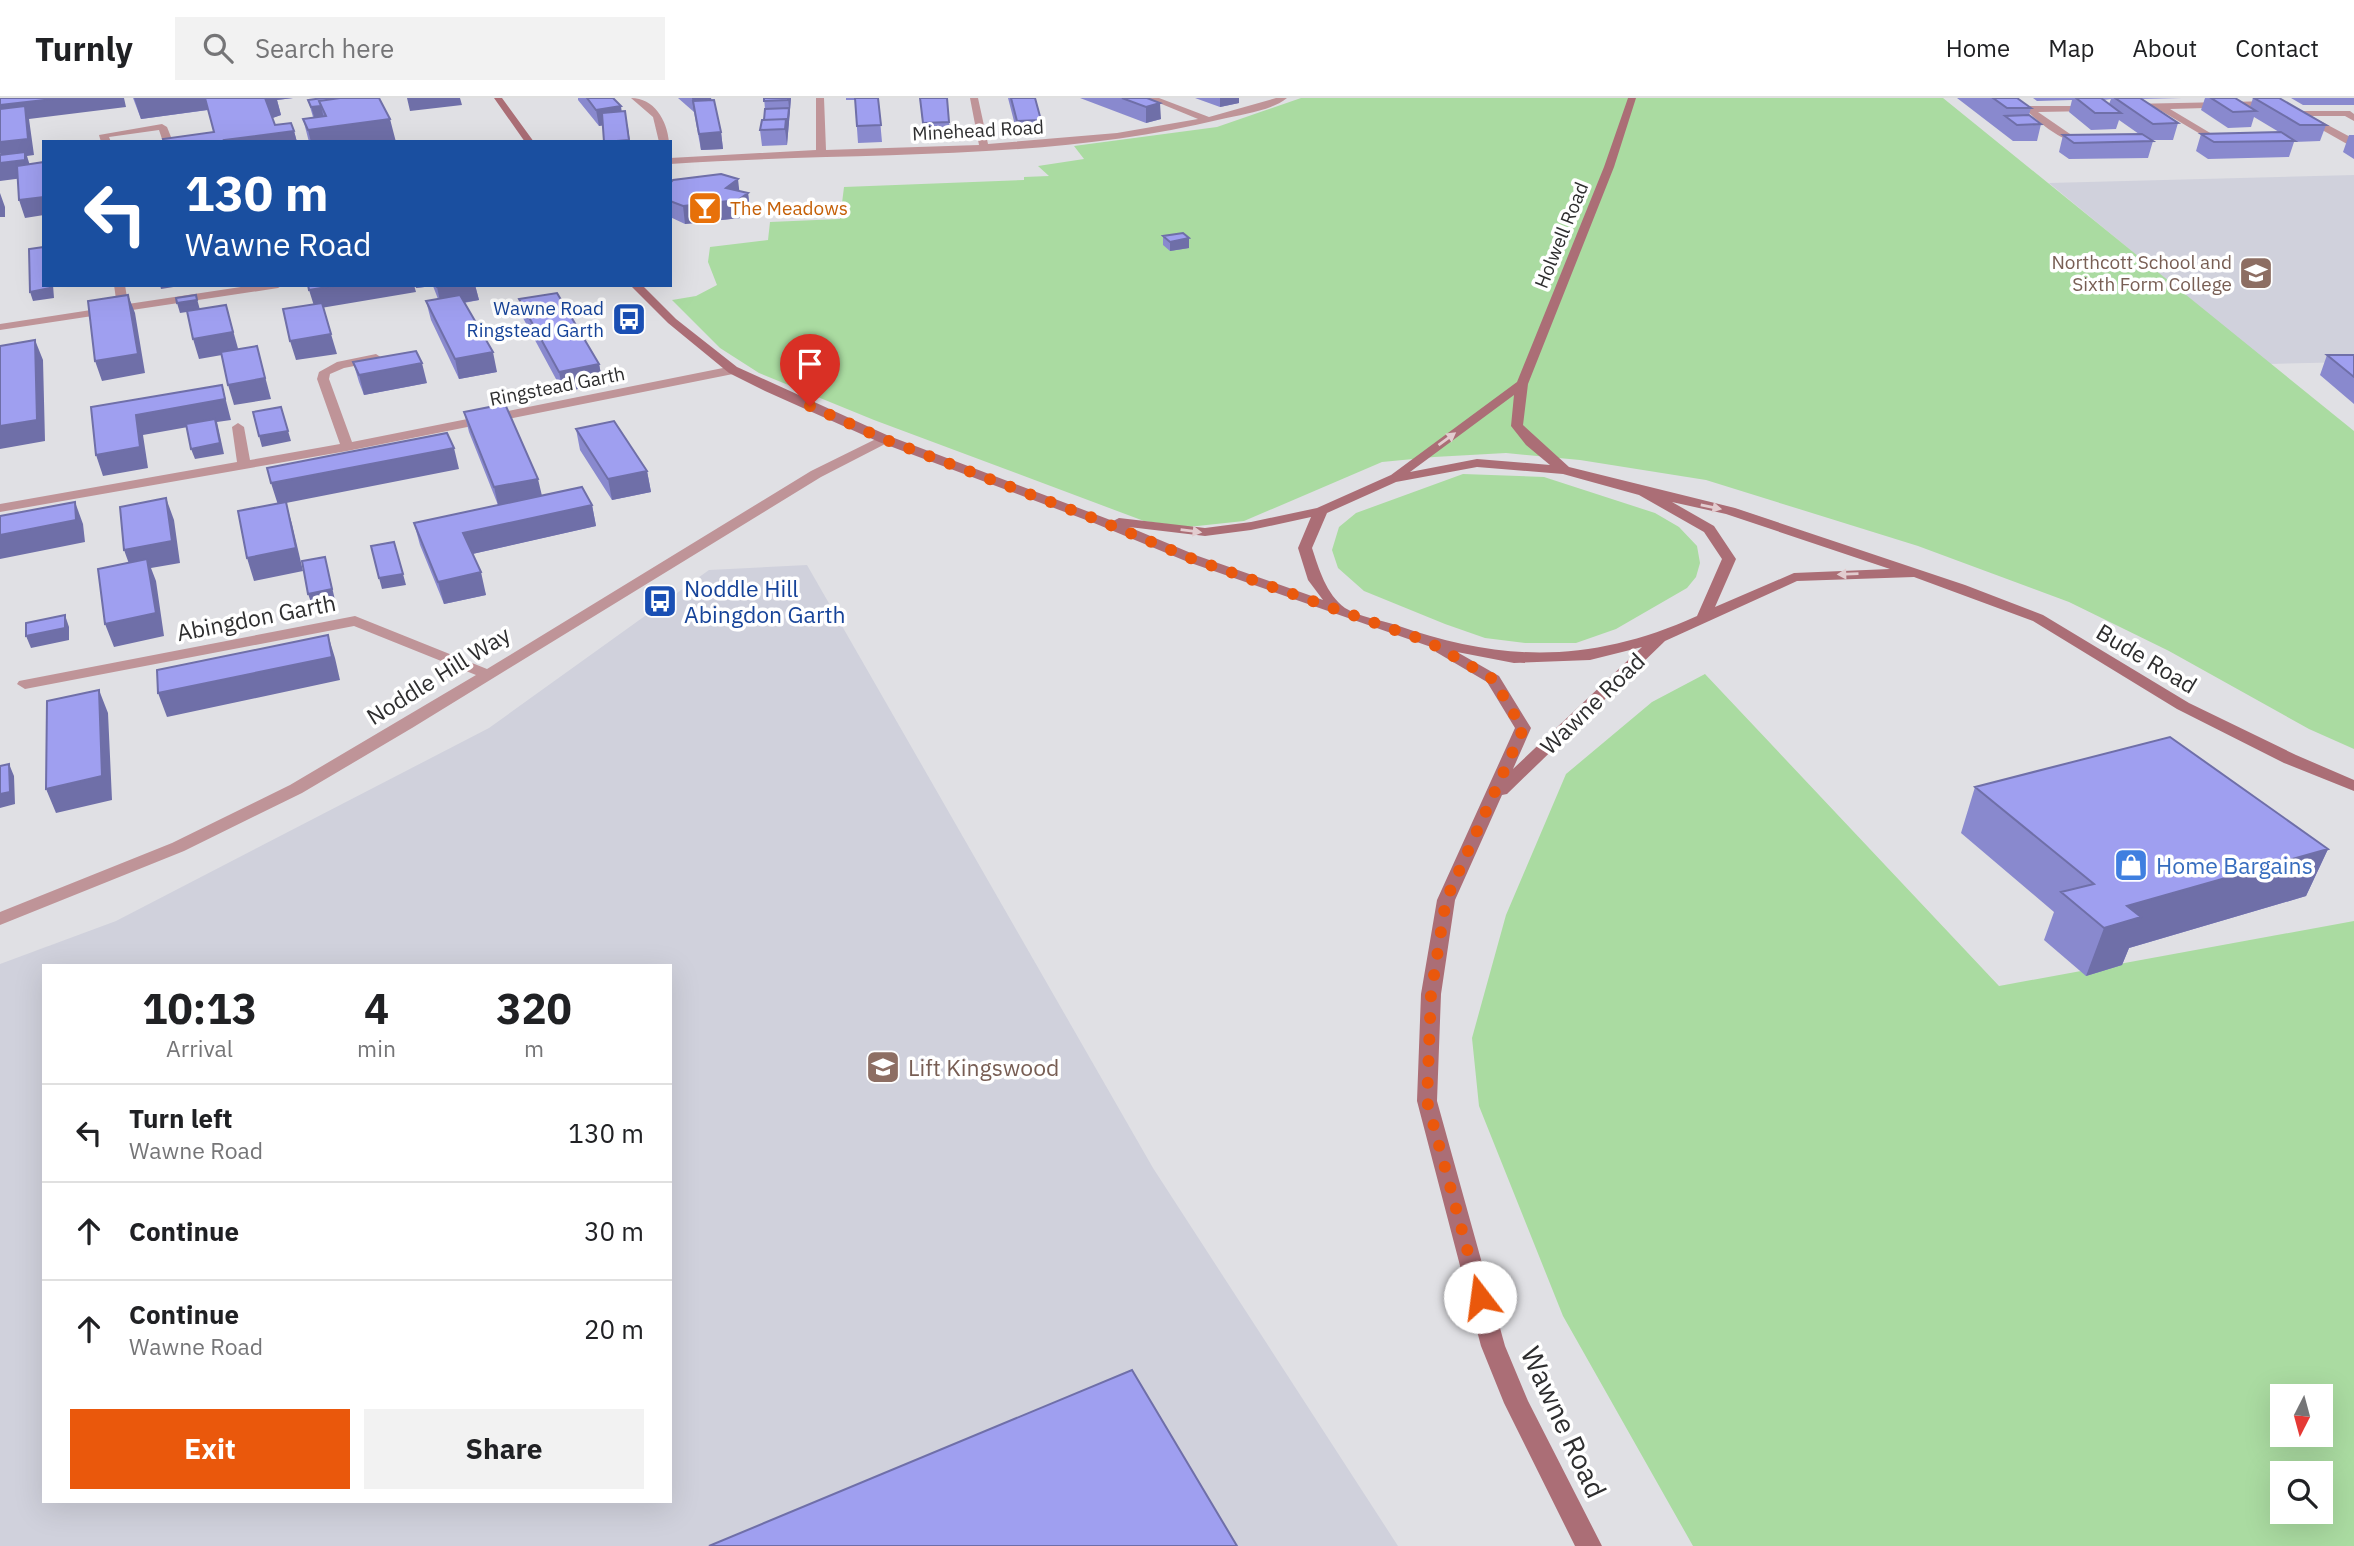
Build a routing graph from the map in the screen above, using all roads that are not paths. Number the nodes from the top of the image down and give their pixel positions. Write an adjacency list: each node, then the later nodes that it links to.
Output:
1 (498, 98): 18 (street)
2 (635, 98): 19 (street)
3 (820, 98): 23 (street)
4 (974, 98): 22 (street)
5 (1150, 98): 14 (street)
6 (1283, 98): 14 (street, Minehead Road)
7 (1632, 98): 32 (street, Holwell Road)
8 (2259, 98): 12 (street)
9 (2159, 106): 11 (street); 12 (street); 20 (street)
10 (2105, 107): 16 (street)
11 (2118, 107)
12 (2288, 109): 13 (street); 21 (street)
13 (2351, 115)
14 (1209, 120): 22 (street, Minehead Road)
15 (105, 138): 17 (street)
16 (2096, 139)
17 (167, 140)
18 (529, 140)
19 (664, 140)
20 (2219, 142)
21 (2354, 142)
22 (984, 148): 23 (street, Minehead Road)
23 (821, 153): 24 (street, Minehead Road)
24 (672, 161)
25 (119, 287): 28 (street)
26 (265, 287): 28 (street)
27 (637, 287): 31 (street)
28 (123, 309): 29 (street)
29 (0, 327)
30 (391, 355): 35 (street)
31 (733, 370): 34 (street); 35 (street, Ringstead Garth)
32 (1522, 384): 37 (street, Holwell Road); 38 (street, one-way to 32)
33 (238, 427): 36 (street)
34 (884, 439): 42 (street); 48 (street, Noddle Hill Way)
35 (347, 447): 36 (street, Ringstead Garth)
36 (244, 466): 40 (street, Ringstead Garth)
37 (1564, 470): 38 (street); 39 (street)
38 (1392, 479): 41 (street)
39 (1644, 492): 43 (street, Bude Road, one-way to 43); 45 (street)
40 (0, 508)
41 (1321, 511): 42 (street, one-way to 41); 44 (street)
42 (1098, 520): 44 (street)
43 (1916, 573): 45 (street, Bude Road, one-way to 45); 50 (street, Bude Road)
44 (1341, 612): 47 (street)
45 (1704, 616): 46 (street, Bude Road)
46 (1660, 638): 47 (street); 51 (street, Wawne Road)
47 (1429, 642): 51 (street, Wawne Road)
48 (487, 674): 49 (street, Abingdon Garth); 52 (street, Noddle Hill Way)
49 (25, 684)
50 (2354, 786)
51 (1494, 797): 53 (street, Wawne Road)
52 (0, 919)
53 (1589, 1546)

